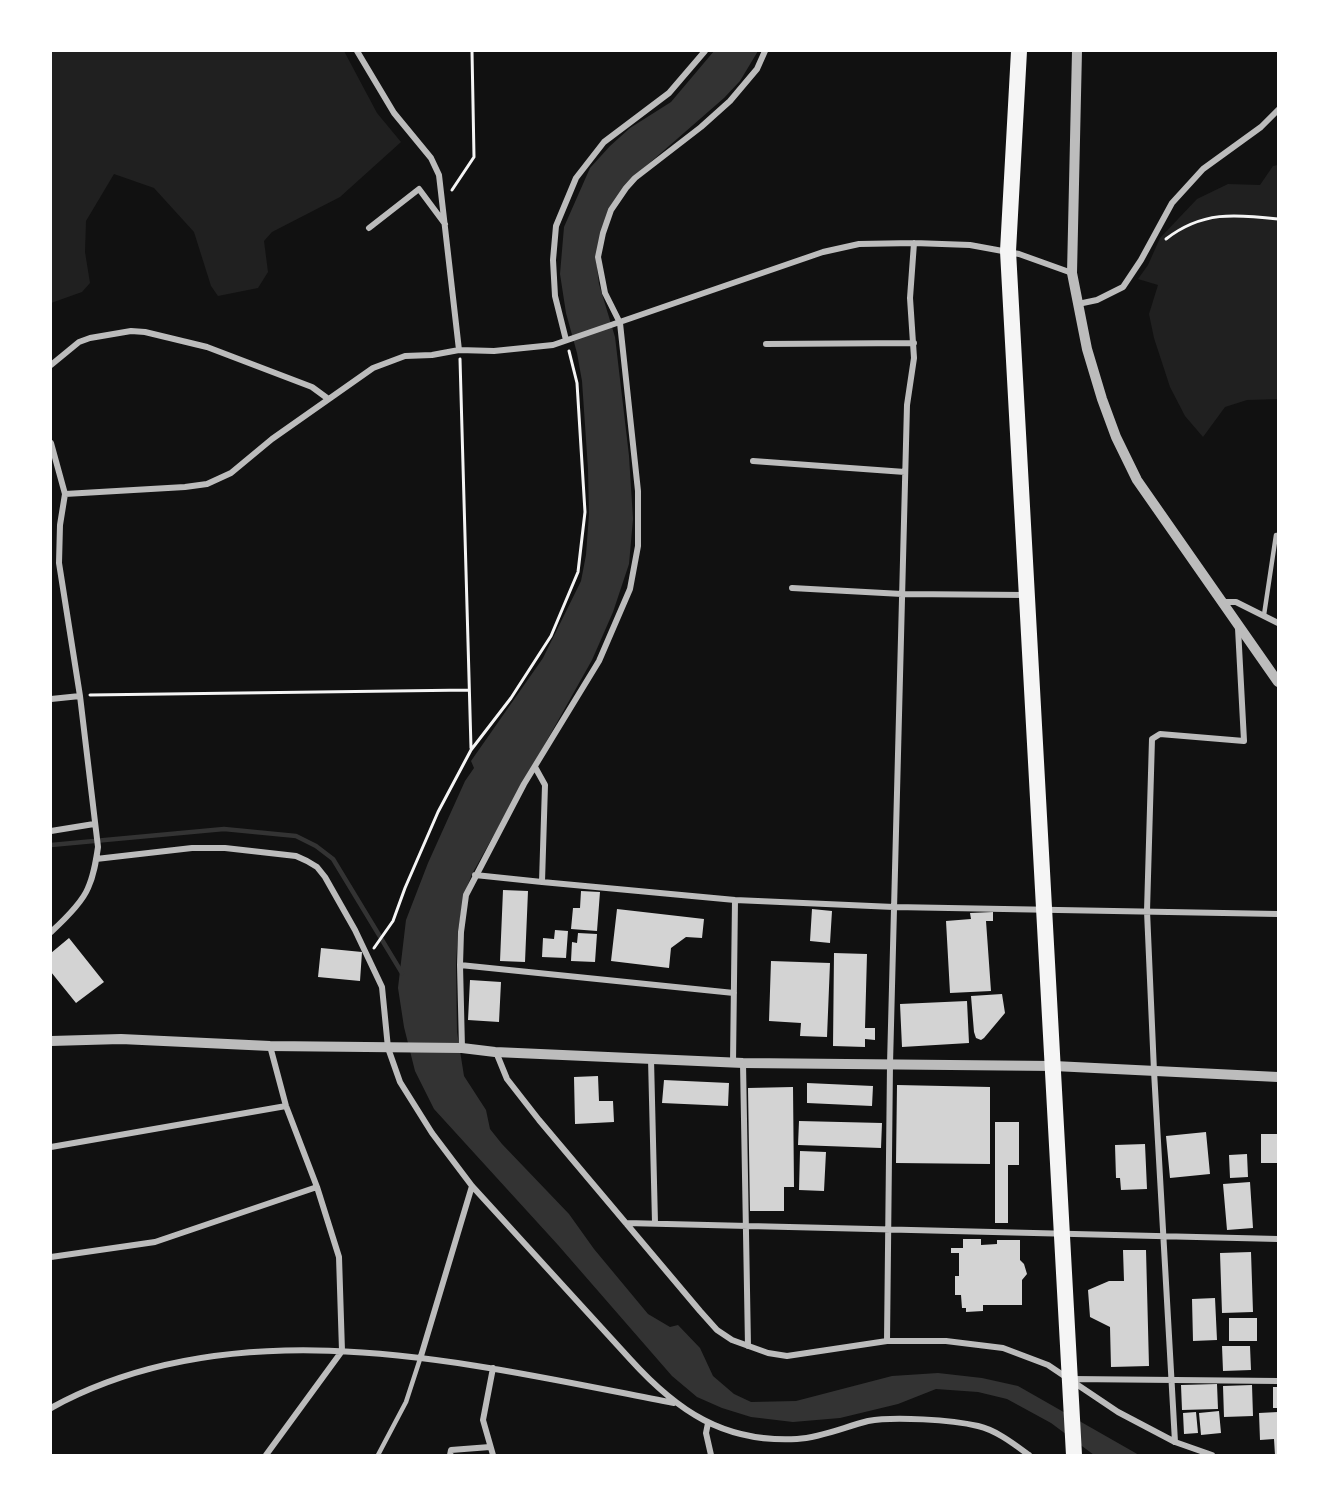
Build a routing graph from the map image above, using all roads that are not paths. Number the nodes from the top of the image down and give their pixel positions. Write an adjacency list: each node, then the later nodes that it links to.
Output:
1 (357, 51): 7 (street)
2 (705, 51): 14 (street)
3 (765, 51): 13 (street)
4 (1019, 51): 10 (highway)
5 (1077, 51): 11 (street)
6 (1278, 110): 12 (street)
7 (445, 224): 8 (street); 17 (street)
8 (369, 228)
9 (914, 243): 10 (street); 13 (street); 15 (street)
10 (1008, 251): 11 (street); 28 (highway)
11 (1072, 273): 12 (street)
12 (1077, 305): 29 (street)
13 (616, 324): 14 (street); 36 (street)
14 (568, 340): 17 (street)
15 (914, 343): 16 (street); 23 (street)
16 (766, 344)
17 (459, 350): 19 (street)
18 (51, 365): 19 (street)
19 (327, 398): 24 (street)
20 (51, 443): 21 (street)
21 (52, 453): 24 (street)
22 (753, 461): 23 (street)
23 (905, 472): 27 (street)
24 (65, 494): 34 (street)
25 (1278, 535): 30 (lane)
26 (792, 588): 27 (street)
27 (902, 594): 28 (street); 43 (street)
28 (1028, 595): 44 (highway)
29 (1221, 602): 30 (street); 32 (street)
30 (1264, 615): 31 (street)
31 (1278, 623)
32 (1238, 626): 33 (street); 45 (street)
33 (1278, 682)
34 (80, 696): 35 (street); 37 (street)
35 (51, 699)
36 (535, 767): 40 (street); 41 (street)
37 (94, 824): 38 (street); 39 (street)
38 (51, 831)
39 (96, 859): 47 (street); 52 (street)
40 (475, 875): 41 (street); 48 (street)
41 (542, 882): 42 (street)
42 (735, 900): 43 (street); 49 (street)
43 (894, 907): 44 (street); 57 (street)
44 (1044, 909): 45 (street); 58 (highway)
45 (1147, 911): 46 (street); 59 (street)
46 (1278, 914)
47 (51, 932)
48 (460, 965): 49 (street); 53 (street)
49 (734, 993): 56 (street)
50 (51, 1041): 51 (street)
51 (270, 1046): 52 (street); 61 (street)
52 (392, 1048): 53 (street); 63 (street)
53 (462, 1048): 54 (street)
54 (495, 1052): 55 (street); 65 (street)
55 (651, 1059): 56 (street); 66 (street)
56 (738, 1063): 57 (street); 67 (street)
57 (890, 1064): 58 (street); 68 (street)
58 (1053, 1066): 59 (street); 69 (highway)
59 (1154, 1071): 60 (street); 70 (street)
60 (1278, 1077)
61 (286, 1106): 62 (street); 64 (street)
62 (51, 1147)
63 (472, 1186): 76 (street); 81 (street)
64 (317, 1187): 72 (street); 75 (street)
65 (626, 1222): 66 (street); 74 (street)
66 (655, 1223): 67 (street)
67 (746, 1226): 68 (street); 74 (street)
68 (888, 1230): 69 (street); 73 (street)
69 (1061, 1234): 70 (street); 80 (highway)
70 (1162, 1236): 71 (street); 78 (street)
71 (1278, 1239)
72 (51, 1257)
73 (887, 1341): 74 (street); 80 (street)
74 (748, 1346)
75 (342, 1351): 76 (street); 82 (street); 86 (street)
76 (421, 1356): 77 (street); 87 (lane)
77 (493, 1368): 81 (street); 85 (street)
78 (1170, 1380): 79 (street); 80 (street); 84 (street)
79 (1278, 1381)
80 (1069, 1387): 84 (street); 92 (highway)
81 (675, 1403): 83 (street)
82 (51, 1408)
83 (708, 1423): 90 (street); 91 (street)
84 (1175, 1442): 93 (street)
85 (490, 1447): 88 (street); 89 (street)
86 (266, 1455)
87 (378, 1455)
88 (450, 1455)
89 (493, 1455)
90 (711, 1455)
91 (1029, 1455)
92 (1074, 1455)
93 (1212, 1455)

